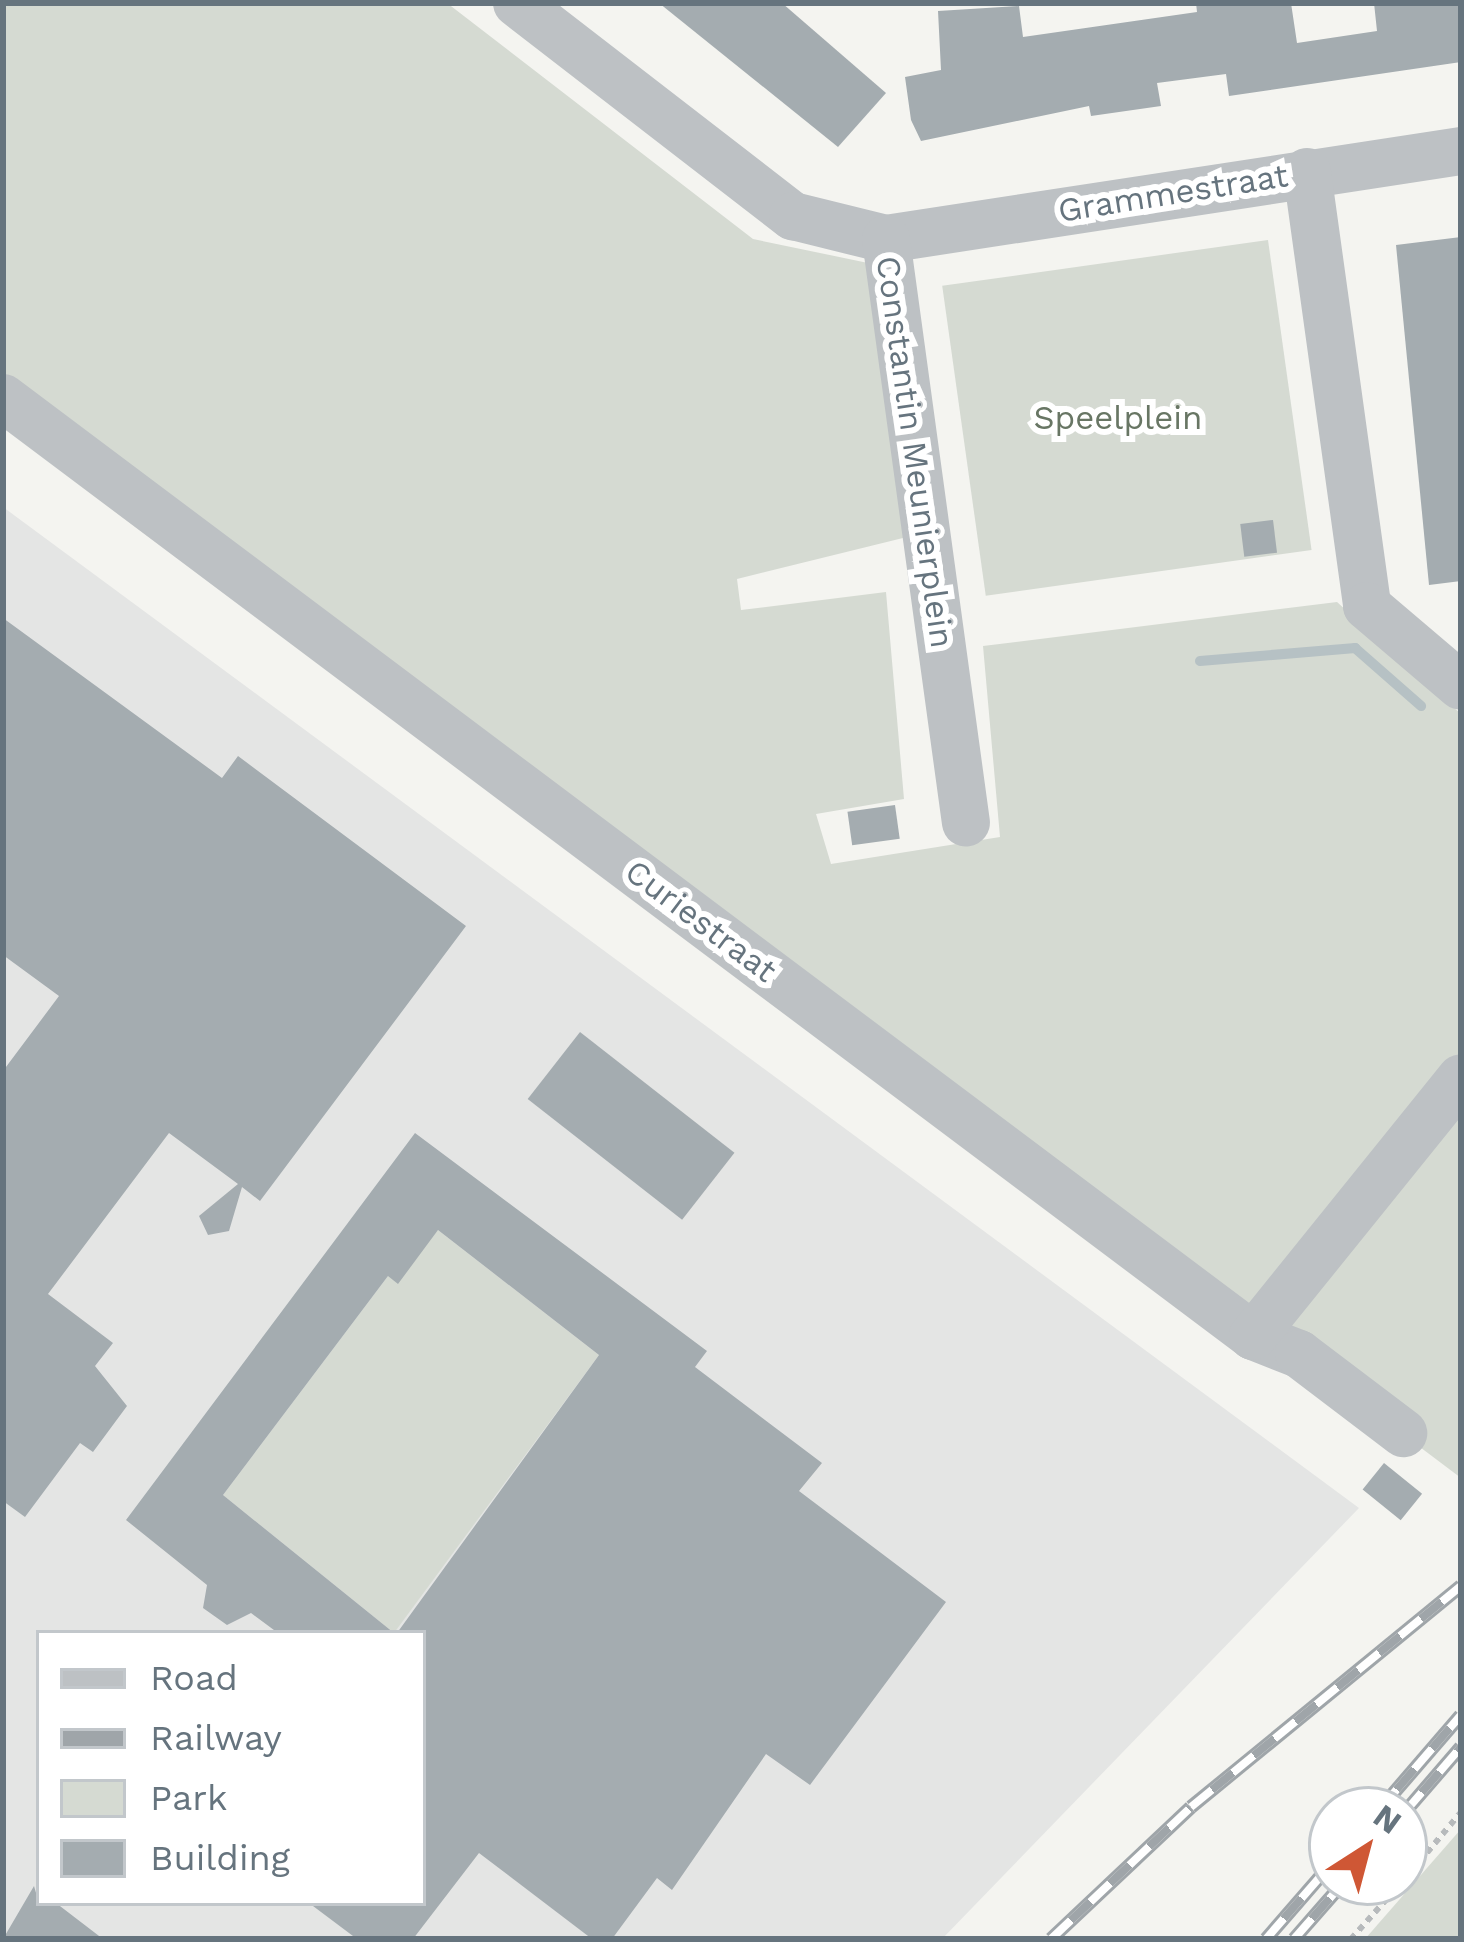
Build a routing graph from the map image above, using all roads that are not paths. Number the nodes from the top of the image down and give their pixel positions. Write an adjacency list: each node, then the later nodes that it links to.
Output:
1 (517, 3): 4 (street)
2 (1461, 151): 3 (street, Grammestraat)
3 (1307, 172): 4 (street, Grammestraat); 6 (street)
4 (886, 238): 7 (street, Constantin Meunierplein)
5 (3, 398): 9 (street, Curiestraat)
6 (1461, 686)
7 (966, 823)
8 (1461, 1078): 9 (street)
9 (1253, 1336): 10 (street, Curiestraat)
10 (1403, 1433)

